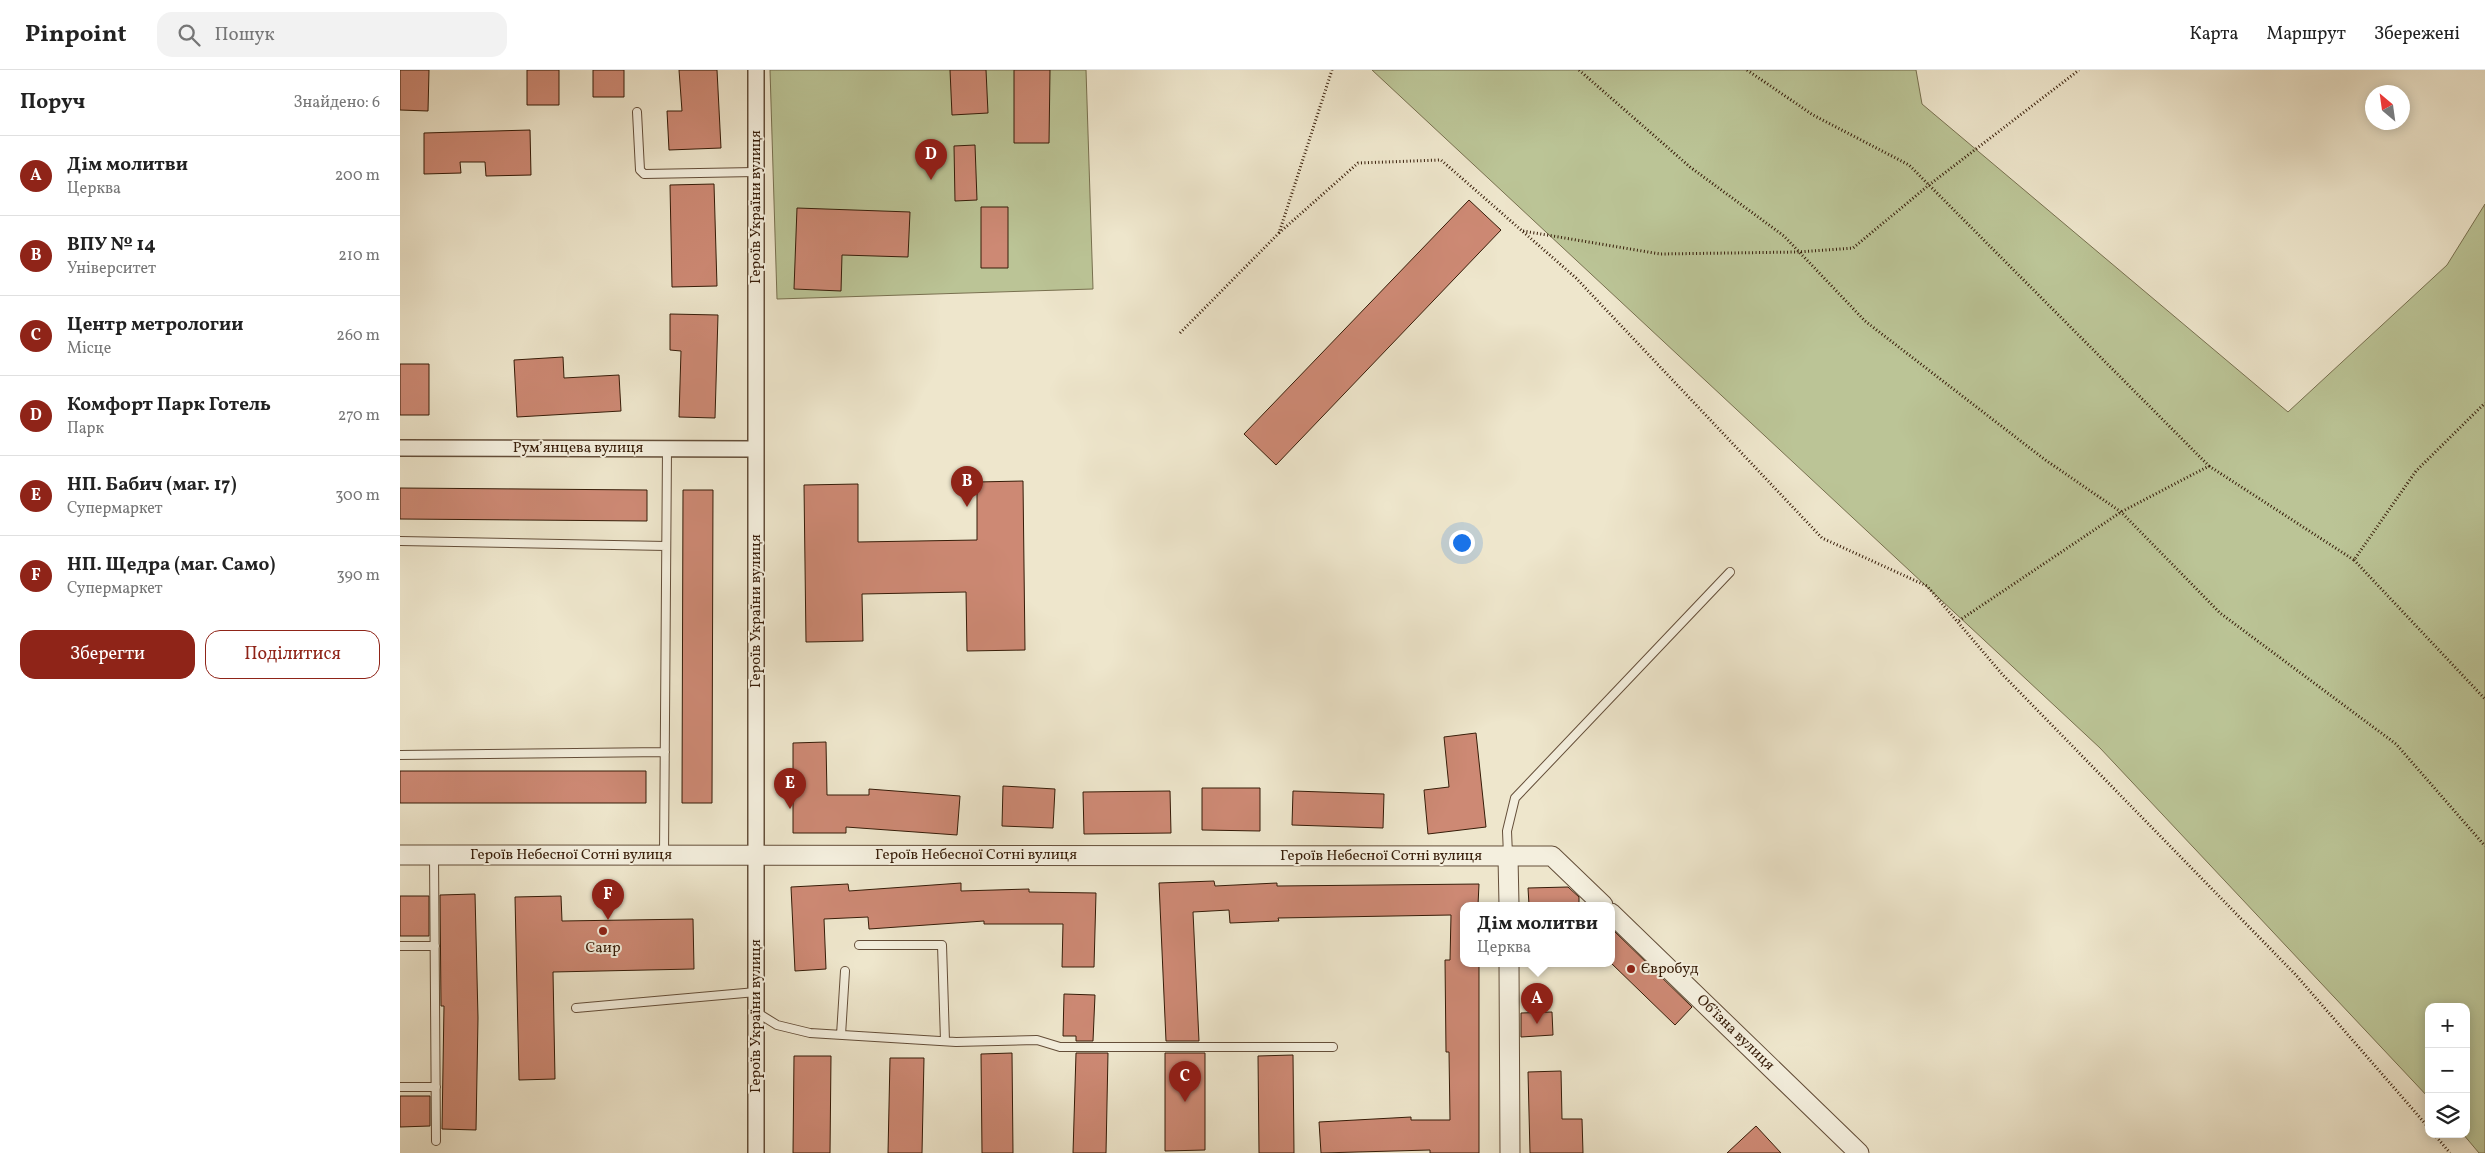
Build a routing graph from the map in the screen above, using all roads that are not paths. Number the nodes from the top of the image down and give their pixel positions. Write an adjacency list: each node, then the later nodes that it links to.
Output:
1 (756, 70): 3 (street, Героїв України вулиця)
2 (638, 112): 3 (lane)
3 (755, 172): 6 (street, Героїв України вулиця)
4 (400, 448): 5 (street, Рум’янцева вулиця)
5 (667, 448): 6 (street, Рум’янцева вулиця); 8 (lane)
6 (756, 449): 13 (street, Героїв України вулиця)
7 (400, 541): 8 (lane)
8 (666, 546): 10 (lane)
9 (1730, 572): 16 (lane)
10 (665, 752): 11 (lane); 12 (lane)
11 (400, 754)
12 (664, 854): 13 (street, Героїв Небесної Сотні вулиця); 15 (street, Героїв Небесної Сотні вулиця)
13 (756, 854): 16 (street, Героїв Небесної Сотні вулиця); 25 (street, Героїв України вулиця)
14 (400, 855): 15 (street, Героїв Небесної Сотні вулиця)
15 (434, 855): 22 (lane)
16 (1508, 857): 17 (street); 18 (street, Героїв Небесної Сотні вулиця)
17 (1509, 902)
18 (1600, 902)
19 (1615, 917): 36 (street, Об’їзна вулиця)
20 (859, 945): 29 (lane)
21 (400, 946): 22 (lane)
22 (435, 946): 32 (lane)
23 (1509, 967): 35 (street)
24 (845, 971): 28 (lane)
25 (756, 992): 26 (lane); 27 (street, Героїв України вулиця)
26 (576, 1008)
27 (756, 1012): 28 (lane); 34 (street, Героїв України вулиця)
28 (842, 1035): 29 (lane)
29 (945, 1041): 30 (lane)
30 (1333, 1047)
31 (400, 1087): 32 (lane)
32 (436, 1087): 33 (lane)
33 (436, 1142)
34 (756, 1153)
35 (1510, 1153)
36 (1860, 1153)

